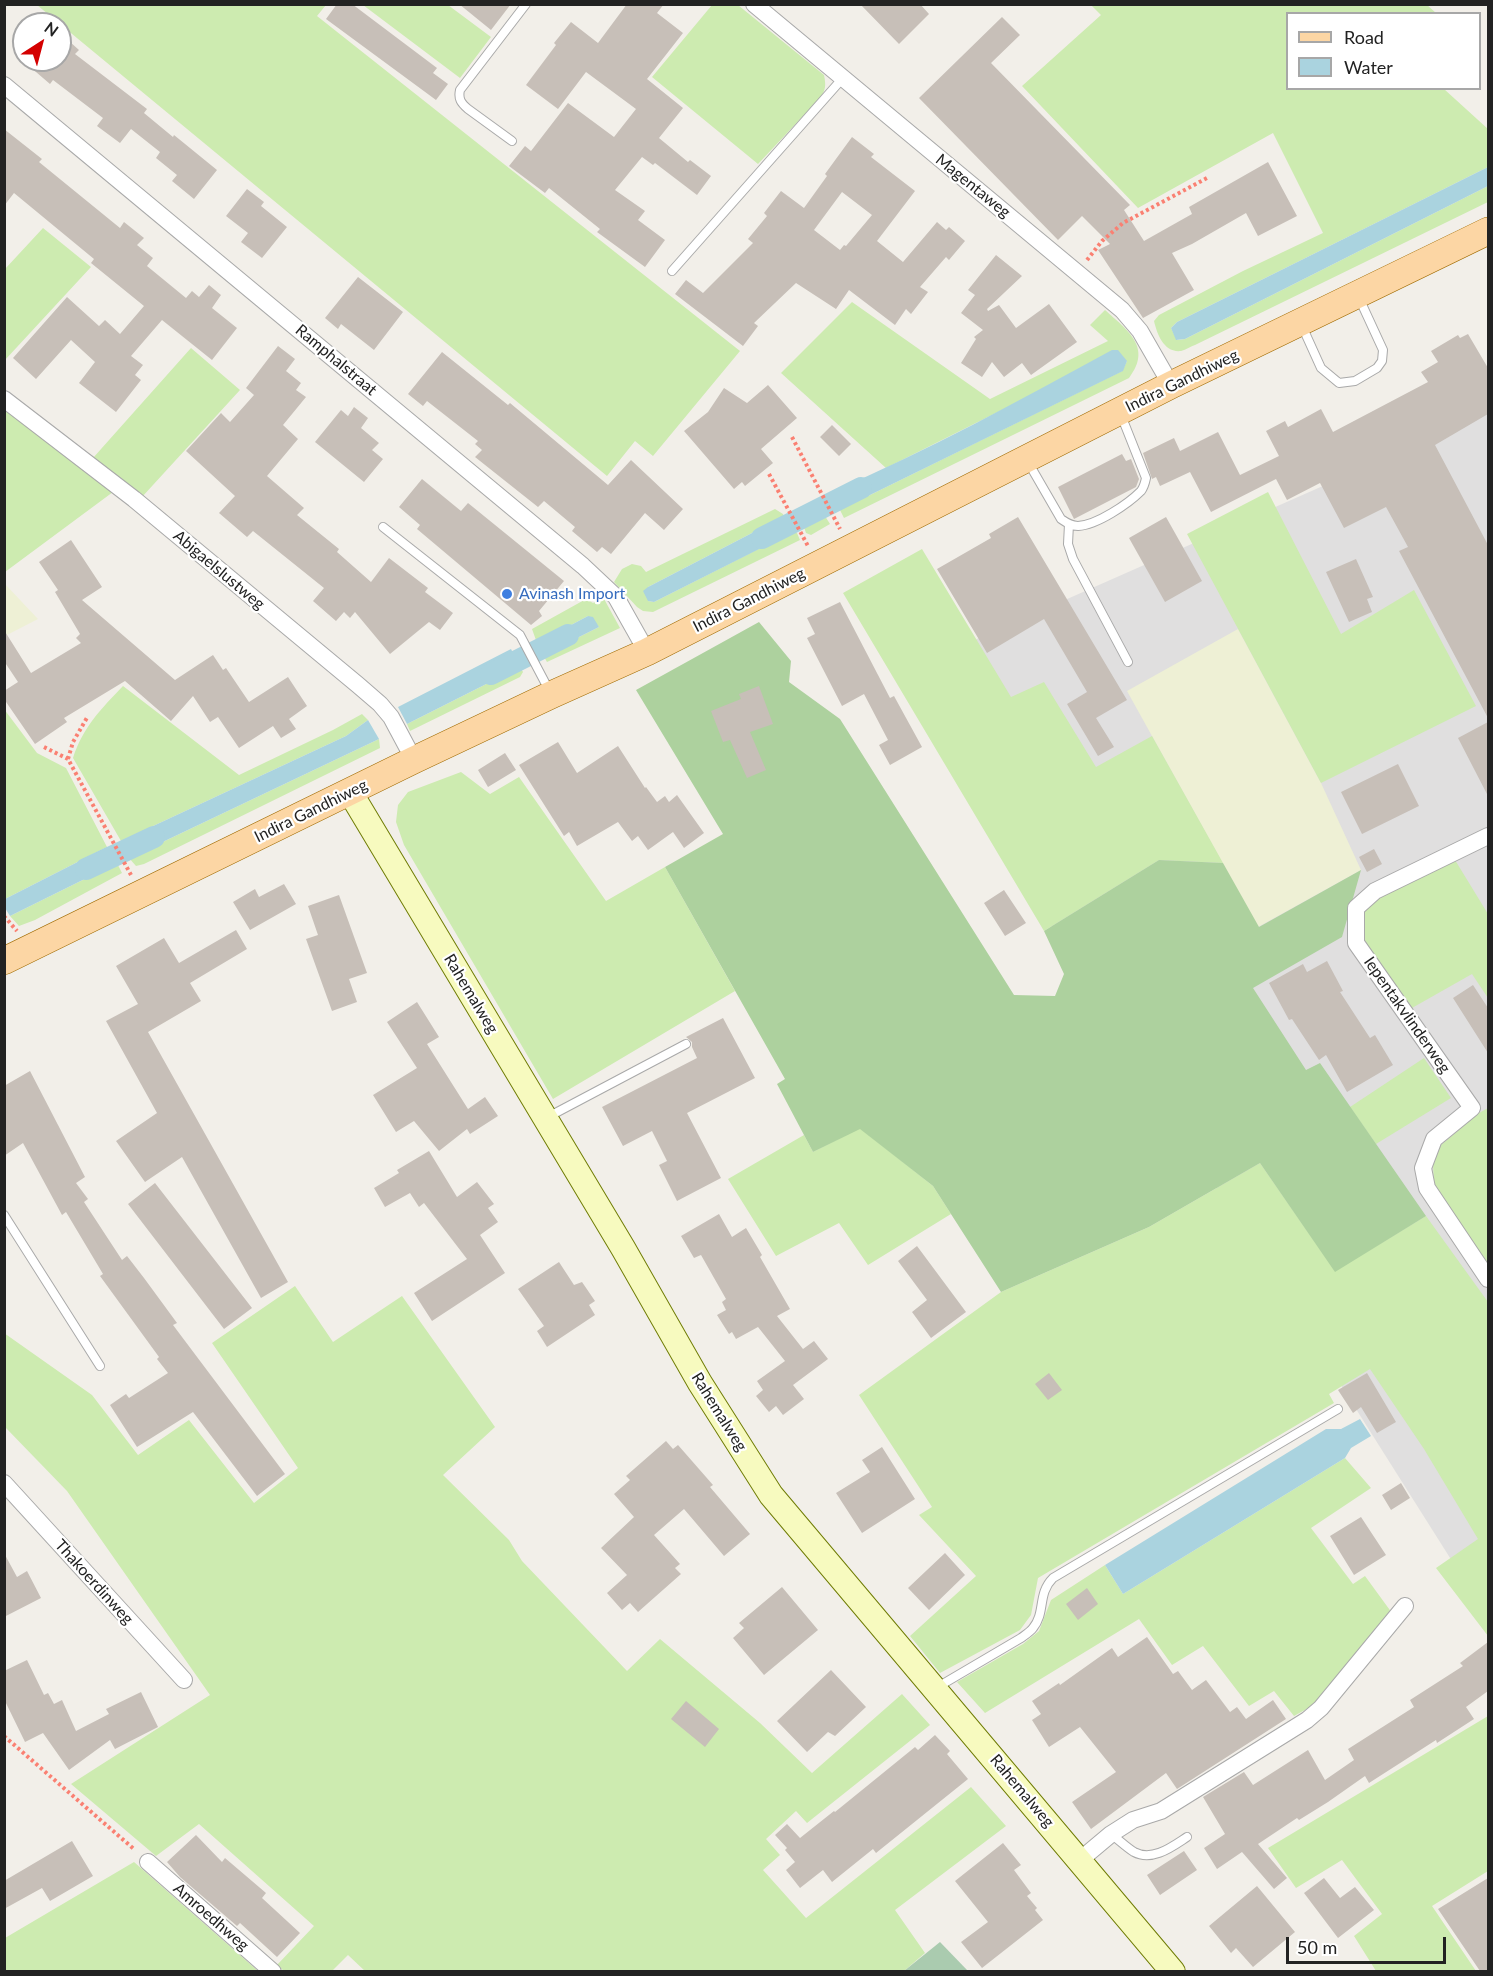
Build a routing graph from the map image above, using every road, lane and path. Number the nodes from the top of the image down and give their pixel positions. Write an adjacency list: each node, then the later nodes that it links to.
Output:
1 (526, 4): 5 (lane)
2 (754, 4): 3 (street, Magentaweg)
3 (843, 79): 8 (lane); 9 (street, Magentaweg)
4 (4, 85): 22 (street, Ramphalstraat)
5 (512, 141)
6 (1207, 178): 9 (path)
7 (1488, 231): 10 (main road, Indira Gandhiweg)
8 (672, 271)
9 (1077, 272): 12 (street, Magentaweg)
10 (1358, 295): 11 (main road, Indira Gandhiweg); 11 (lane)
11 (1301, 323): 12 (main road, Indira Gandhiweg)
12 (1171, 386): 14 (main road, Indira Gandhiweg)
13 (4, 399): 28 (street, Abigaelslustweg)
14 (1120, 412): 16 (main road, Indira Gandhiweg); 18 (lane)
15 (792, 437): 20 (path)
16 (1026, 459): 18 (lane); 20 (main road, Indira Gandhiweg)
17 (769, 474): 21 (path)
18 (1069, 524): 23 (lane)
19 (383, 527): 24 (lane)
20 (851, 548): 21 (main road, Indira Gandhiweg)
21 (819, 565): 22 (main road, Indira Gandhiweg)
22 (646, 652): 24 (main road, Indira Gandhiweg)
23 (1128, 662)
24 (551, 694): 28 (main road, Indira Gandhiweg)
25 (88, 716): 27 (path)
26 (44, 747): 27 (path)
27 (68, 759): 31 (path)
28 (414, 760): 29 (main road, Indira Gandhiweg)
29 (350, 792): 31 (main road, Indira Gandhiweg); 34 (street, Rahemalweg)
30 (1488, 836): 36 (street, Iepentakvlinderweg)
31 (141, 894): 32 (main road, Indira Gandhiweg)
32 (4, 961)
33 (686, 1044): 34 (lane)
34 (546, 1119): 42 (street, Rahemalweg)
35 (4, 1215): 37 (lane)
36 (1488, 1279)
37 (100, 1366)
38 (1338, 1409): 42 (lane)
39 (4, 1483): 41 (street, Thakoerdinweg)
40 (1405, 1606): 44 (street)
41 (184, 1680)
42 (936, 1688): 46 (street, Rahemalweg)
43 (4, 1736): 47 (path)
44 (1112, 1834): 45 (lane); 46 (street)
45 (1188, 1837)
46 (1080, 1860): 48 (street, Rahemalweg)
47 (148, 1862): 49 (street, Amroedhweg)
48 (1167, 1969)
49 (273, 1971)

